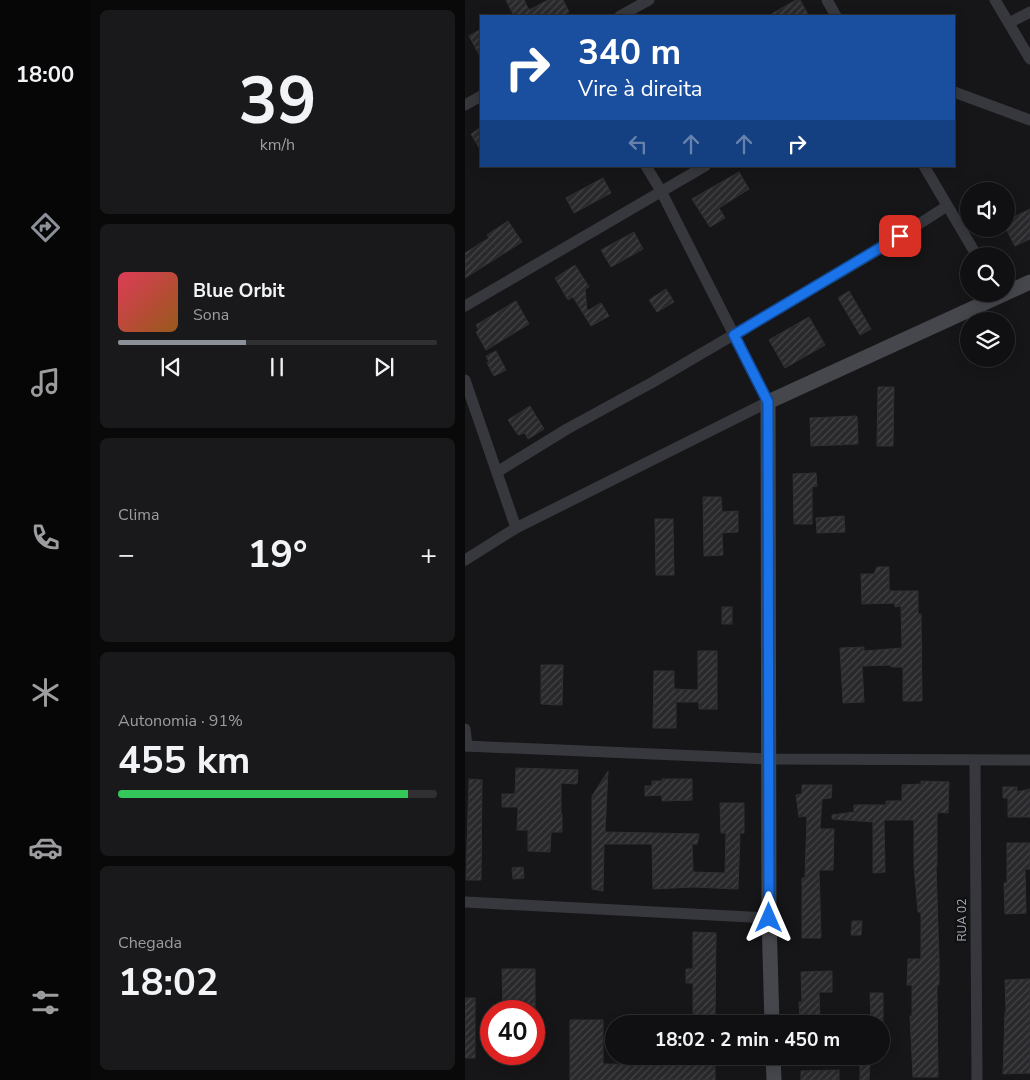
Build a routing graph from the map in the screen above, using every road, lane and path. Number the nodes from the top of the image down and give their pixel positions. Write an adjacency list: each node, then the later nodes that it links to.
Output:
1 (649, 0): 4 (street)
2 (827, 0): 7 (street)
3 (995, 0): 8 (street)
4 (636, 3): 6 (street)
5 (1030, 12): 8 (street)
6 (620, 15)
7 (835, 15)
8 (1009, 23): 9 (street)
9 (1030, 59)
10 (955, 92): 13 (street)
11 (480, 97): 12 (street)
12 (465, 105)
13 (1030, 120)
14 (647, 167): 17 (street)
15 (703, 167): 17 (street)
16 (925, 167): 18 (street)
17 (661, 191): 23 (street); 24 (street)
18 (947, 206): 19 (street); 24 (street)
19 (972, 247)
20 (1030, 282): 21 (street)
21 (1015, 289)
22 (986, 302): 26 (street)
23 (465, 306)
24 (734, 335): 26 (street); 28 (street)
25 (465, 380): 27 (street)
26 (768, 402): 29 (street); 33 (street)
27 (469, 404): 28 (street)
28 (497, 472): 29 (street)
29 (516, 528): 30 (street)
30 (465, 560)
31 (465, 729): 32 (street)
32 (466, 746): 33 (street)
33 (769, 759): 34 (street); 37 (street)
34 (975, 760): 35 (street); 41 (street, RUA 02)
35 (1030, 760)
36 (465, 902): 37 (street)
37 (769, 918): 38 (street)
38 (772, 1015)
39 (773, 1065): 40 (street)
40 (774, 1080)
41 (977, 1080)

